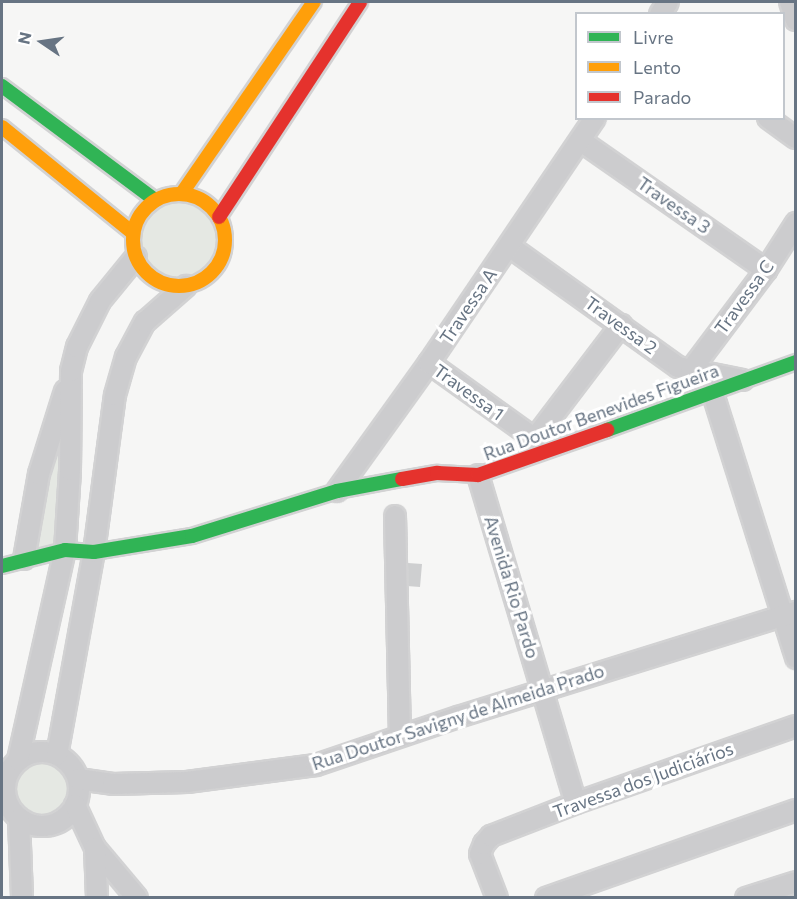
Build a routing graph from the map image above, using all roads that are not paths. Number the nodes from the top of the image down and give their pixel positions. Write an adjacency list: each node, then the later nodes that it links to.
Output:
1 (296, 2): 6 (street)
2 (315, 2): 6 (street)
3 (360, 2): 15 (street)
4 (790, 2): 5 (street)
5 (795, 20)
6 (293, 33): 13 (street)
7 (2, 86): 14 (street)
8 (594, 120): 12 (street, Travessa A)
9 (771, 120): 11 (street)
10 (2, 127): 17 (street)
11 (795, 138)
12 (581, 141): 18 (street, Travessa A); 20 (street, Travessa 3)
13 (182, 193): 14 (street); 15 (street)
14 (155, 200): 17 (street)
15 (219, 217): 21 (street)
16 (795, 223): 20 (street, Travessa C)
17 (134, 233): 19 (street)
18 (509, 246): 22 (street, Travessa 2); 24 (street, Travessa A)
19 (136, 258): 21 (street); 26 (street)
20 (766, 270): 25 (street, Travessa C)
21 (186, 286): 33 (street)
22 (621, 325): 24 (street, Travessa 1); 25 (street, Travessa 2)
23 (795, 362): 27 (street, Rua Doutor Benevides Figueira)
24 (429, 363): 30 (street, Travessa A)
25 (691, 370): 27 (street, Travessa 2)
26 (71, 371): 32 (street); 34 (street)
27 (743, 380): 28 (street, Rua Doutor Benevides Figueira)
28 (713, 394): 29 (street, Rua Doutor Benevides Figueira); 36 (street)
29 (478, 475): 30 (street, Rua Doutor Benevides Figueira); 38 (street, Avenida Rio Pardo)
30 (337, 491): 33 (street, Rua Doutor Benevides Figueira)
31 (395, 516): 40 (street)
32 (65, 550): 33 (street, Rua Doutor Benevides Figueira); 34 (street, Rua Doutor Benevides Figueira); 42 (street)
33 (94, 552): 41 (street)
34 (24, 559): 35 (street, Rua Doutor Benevides Figueira)
35 (2, 566)
36 (789, 614): 37 (street); 38 (street, Rua Doutor Savigny de Almeida Prado)
37 (795, 658)
38 (543, 690): 40 (street, Rua Doutor Savigny de Almeida Prado); 44 (street, Avenida Rio Pardo)
39 (795, 726): 44 (street, Travessa dos Judiciários)
40 (400, 736): 43 (street, Rua Doutor Savigny de Almeida Prado)
41 (57, 755): 42 (street); 43 (street)
42 (9, 766): 47 (street)
43 (78, 779): 45 (street)
44 (576, 803): 54 (street, Travessa dos Judiciários)
45 (75, 805): 47 (street); 48 (street)
46 (795, 810): 50 (street)
47 (10, 814): 51 (street)
48 (95, 848): 52 (street); 53 (street)
49 (795, 882): 56 (street)
50 (567, 894): 55 (street)
51 (22, 897)
52 (97, 897)
53 (137, 897)
54 (497, 897)
55 (546, 897)
56 (746, 897)

